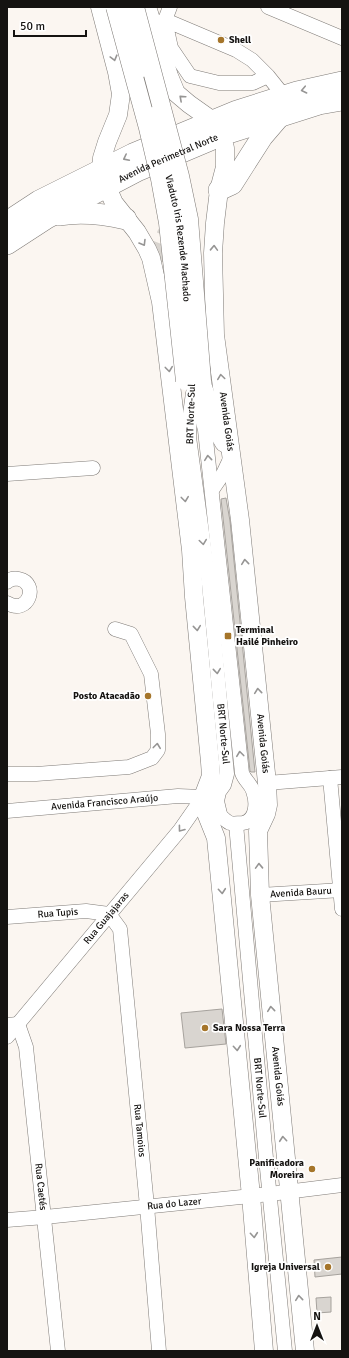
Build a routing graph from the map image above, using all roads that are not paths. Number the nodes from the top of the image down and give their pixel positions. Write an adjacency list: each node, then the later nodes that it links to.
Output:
1 (100, 7): 15 (main road, one-way to 15)
2 (116, 7): 21 (main road, bridge)
3 (124, 7): 21 (street, Viaduto Iris Rezende Machado, bridge)
4 (135, 7): 21 (main road, bridge)
5 (147, 7): 8 (main road)
6 (170, 7): 8 (street)
7 (268, 7): 9 (street)
8 (159, 23): 10 (street); 10 (street); 14 (main road, one-way to 8)
9 (342, 38)
10 (268, 76): 13 (street)
11 (342, 82): 13 (highway, Avenida Perimetral Norte, one-way to 13)
12 (342, 100): 13 (highway, Avenida Perimetral Norte)
13 (282, 106): 14 (highway, Avenida Perimetral Norte); 16 (highway)
14 (218, 128): 15 (highway, Avenida Perimetral Norte); 16 (main road, Avenida Goiás)
15 (104, 179): 17 (highway, Avenida Perimetral Norte); 18 (main road); 19 (highway, Avenida Perimetral Norte)
16 (219, 190): 22 (main road, Avenida Goiás, one-way to 16)
17 (48, 218): 18 (highway); 20 (highway, Avenida Perimetral Norte)
18 (126, 219): 23 (main road, one-way to 23)
19 (7, 222)
20 (7, 244)
21 (193, 380): 22 (main road); 23 (main road); 26 (street, BRT Norte-Sul, one-way to 21); 35 (street, BRT Norte-Sul, one-way to 35)
22 (232, 455): 26 (street); 32 (main road, Avenida Goiás, one-way to 22)
23 (180, 463): 33 (main road, one-way to 33)
24 (93, 468): 25 (street)
25 (7, 474)
26 (212, 490): 36 (street, BRT Norte-Sul, one-way to 26)
27 (7, 582): 28 (street)
28 (7, 603)
29 (115, 629): 30 (street, one-way to 29)
30 (7, 774)
31 (336, 778): 32 (street); 38 (street)
32 (268, 789): 36 (street); 39 (main road, Avenida Goiás, one-way to 32)
33 (203, 797): 34 (street, Avenida Francisco Araújo); 35 (street); 41 (street, Rua Guajajaras, one-way to 41); 48 (main road, one-way to 48)
34 (7, 811)
35 (220, 814): 37 (street)
36 (253, 816): 37 (street)
37 (236, 824): 47 (street, BRT Norte-Sul)
38 (341, 890): 39 (street, Avenida Bauru); 40 (street)
39 (260, 895): 46 (main road, Avenida Goiás, one-way to 39)
40 (342, 908)
41 (109, 914): 42 (street, Rua Tupis); 43 (street, Rua Guajajaras); 49 (street, Rua Tamoios)
42 (7, 917)
43 (12, 1025): 44 (street, Rua Guajajaras); 50 (street, Rua Caetés)
44 (7, 1037)
45 (342, 1185): 46 (street, Rua do Lazer)
46 (288, 1192): 47 (street, Rua do Lazer); 56 (main road, Avenida Goiás, one-way to 46)
47 (270, 1194): 48 (street, Rua do Lazer); 55 (street, BRT Norte-Sul)
48 (251, 1196): 49 (street, Rua do Lazer); 54 (main road, one-way to 54)
49 (147, 1206): 50 (street, Rua do Lazer); 53 (street, Rua Tamoios)
50 (45, 1217): 51 (street, Rua do Lazer); 52 (street, Rua Caetés)
51 (7, 1220)
52 (58, 1351)
53 (159, 1351)
54 (264, 1351)
55 (285, 1351)
56 (305, 1351)

